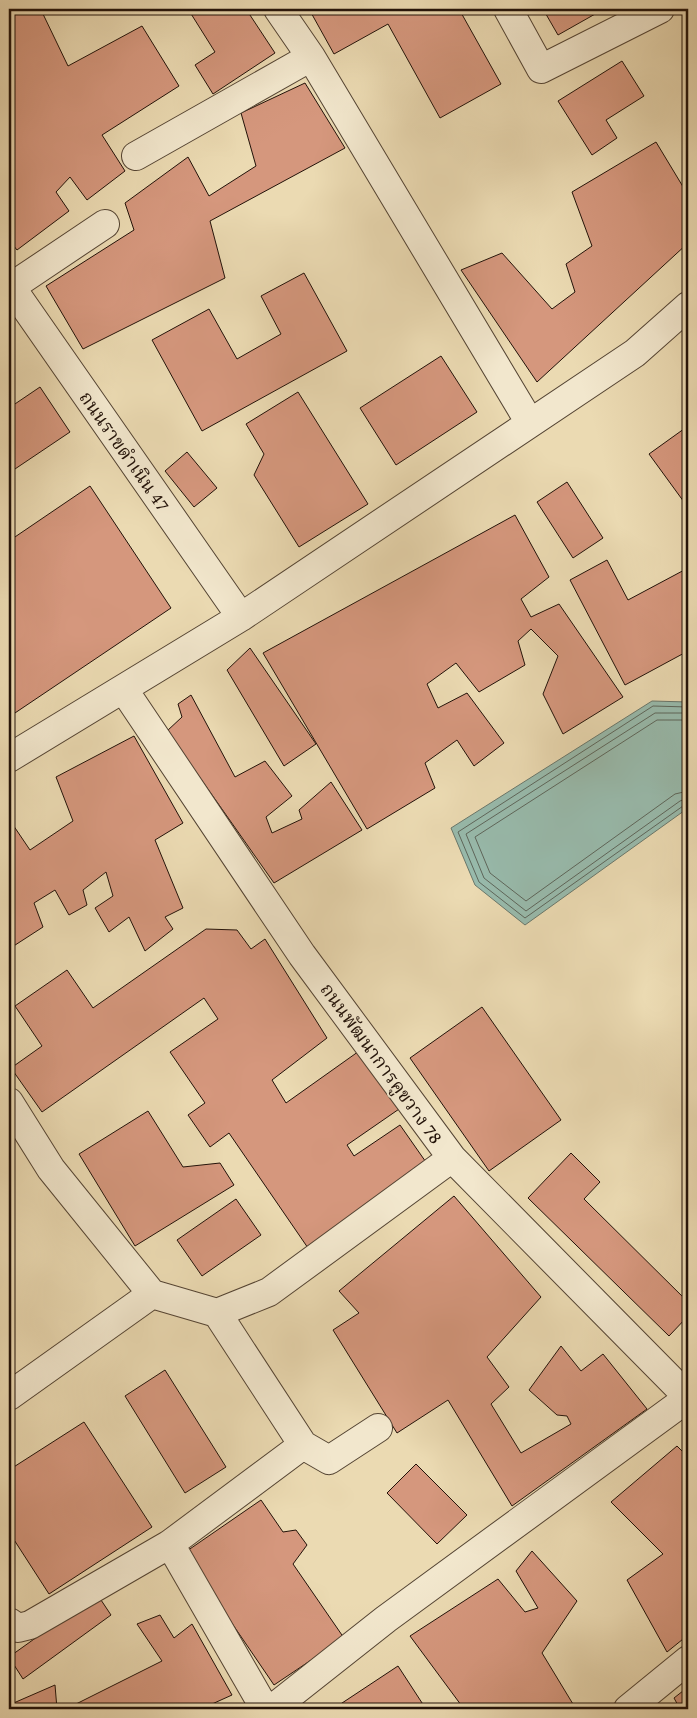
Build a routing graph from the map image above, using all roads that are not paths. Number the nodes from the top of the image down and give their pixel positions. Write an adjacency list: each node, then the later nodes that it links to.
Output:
1 (278, 9): 4 (street)
2 (508, 9): 3 (street)
3 (660, 9)
4 (311, 57): 5 (street); 9 (street)
5 (136, 156)
6 (104, 224): 7 (street)
7 (10, 285): 10 (street, ถนนราขดำเนิน 47)
8 (688, 306): 9 (street)
9 (530, 423): 10 (street)
10 (241, 617): 11 (street)
11 (124, 690): 12 (street); 14 (street, ถนนพัฒนาการคูขวาง 78)
12 (9, 758)
13 (9, 1102): 15 (street)
14 (452, 1158): 16 (street); 18 (street, ถนนพัฒนาการคูขวาง 78)
15 (152, 1294): 16 (street); 17 (street)
16 (218, 1313): 20 (street)
17 (9, 1396)
18 (688, 1398): 25 (street)
19 (378, 1428): 20 (street)
20 (303, 1445): 21 (street)
21 (170, 1544): 22 (street); 24 (street)
22 (9, 1622)
23 (688, 1660): 26 (street)
24 (265, 1709)
25 (272, 1709)
26 (628, 1709)

